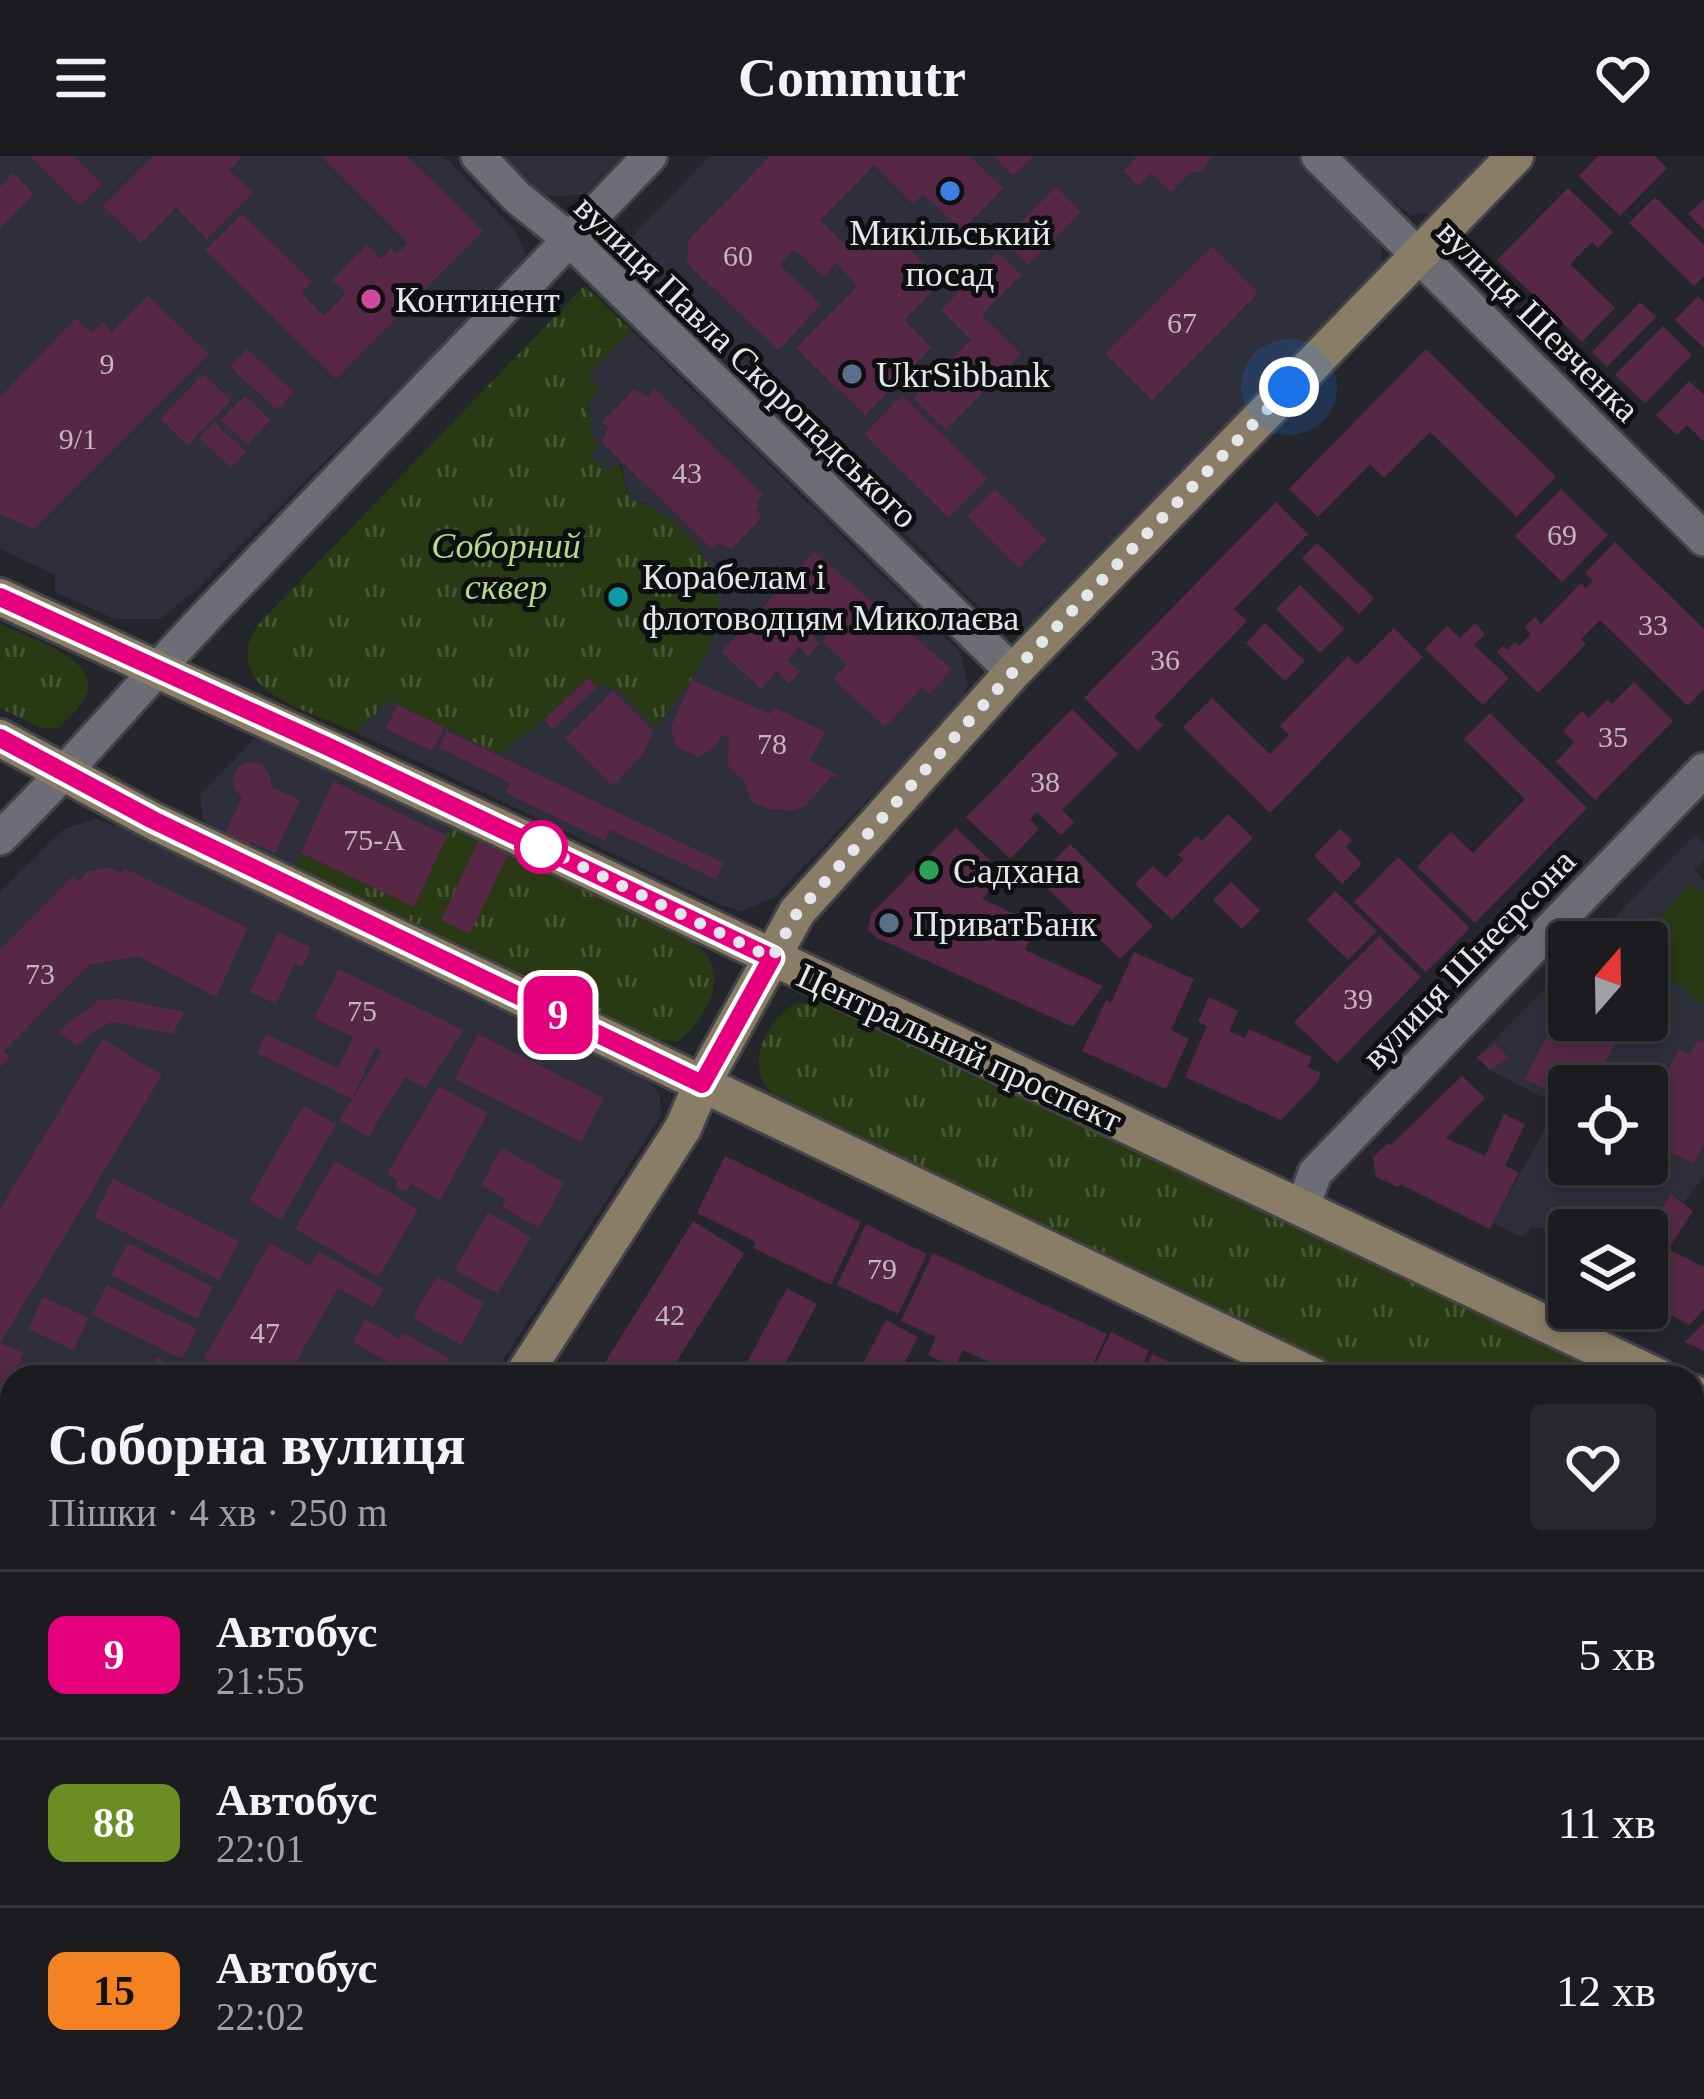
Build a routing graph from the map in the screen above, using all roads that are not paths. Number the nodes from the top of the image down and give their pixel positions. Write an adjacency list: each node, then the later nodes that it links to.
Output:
1 (478, 156): 5 (street, вулиця Павла Скоропадського)
2 (650, 156): 5 (street)
3 (1318, 156): 6 (street, вулиця Шевченка)
4 (1515, 156): 6 (main road)
5 (568, 239): 9 (street); 10 (street, вулиця Павла Скоропадського)
6 (1418, 254): 7 (street, вулиця Шевченка); 10 (main road)
7 (1704, 539)
8 (0, 597): 9 (main road, Центральний проспект)
9 (156, 669): 13 (street); 15 (main road, Центральний проспект)
10 (1013, 672): 15 (main road)
11 (0, 738): 13 (main road)
12 (1704, 770): 17 (street, вулиця Шнеєрсона)
13 (64, 774): 14 (street); 16 (main road)
14 (0, 838)
15 (772, 958): 16 (main road); 17 (main road, Центральний проспект)
16 (702, 1084): 18 (main road); 19 (main road)
17 (1301, 1210): 20 (main road, Центральний проспект)
18 (530, 1365)
19 (1290, 1365)
20 (1632, 1365)

